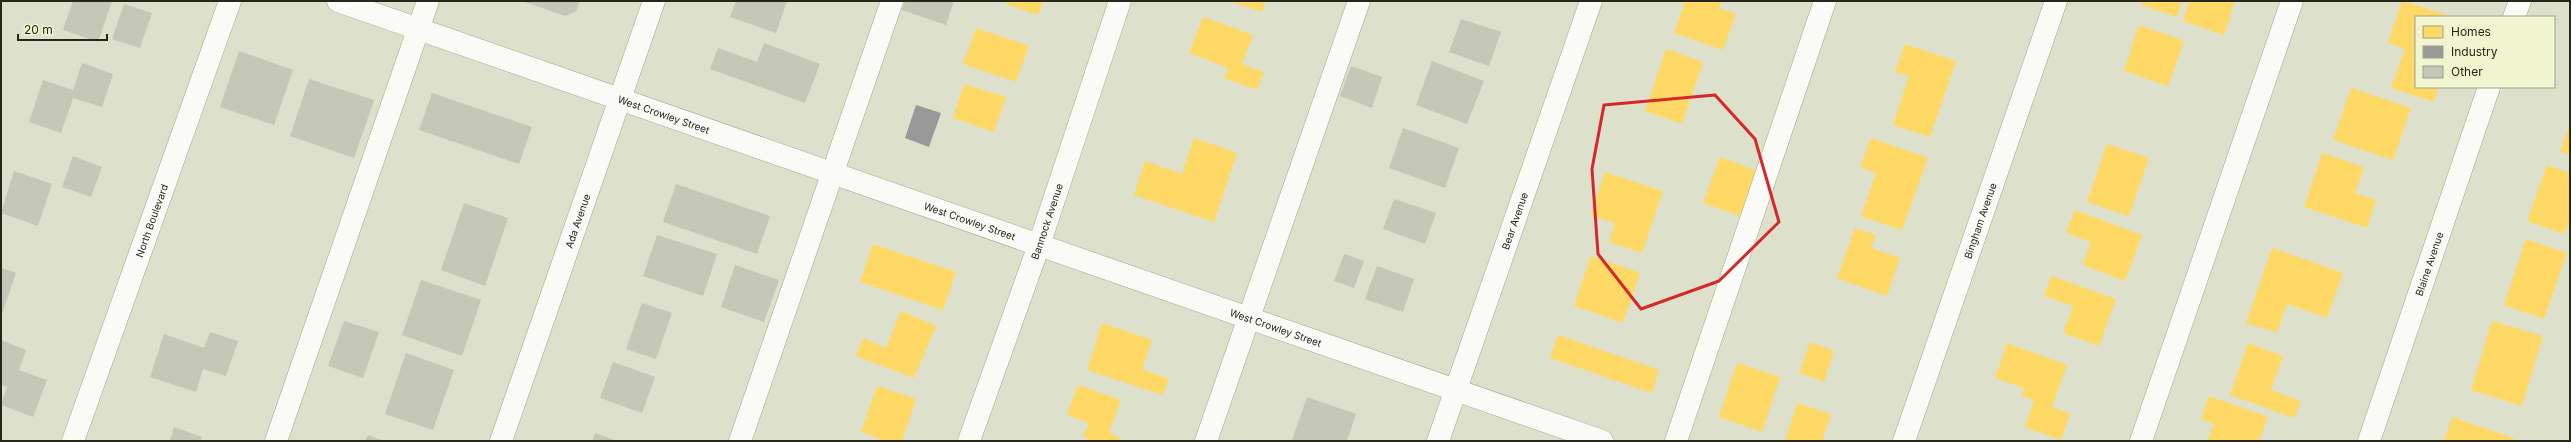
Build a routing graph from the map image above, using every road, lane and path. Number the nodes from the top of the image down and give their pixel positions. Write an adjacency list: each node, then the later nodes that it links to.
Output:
1 (230, 1): 21 (street, North Boulevard)
2 (338, 1): 14 (street, West Crowley Street)
3 (428, 1): 14 (street)
4 (654, 1): 16 (street, Ada Avenue)
5 (892, 1): 17 (street)
6 (1120, 1): 18 (street, Bannock Avenue)
7 (1359, 1): 19 (street)
8 (1591, 1): 20 (street, Bear Avenue)
9 (1825, 1): 29 (street)
10 (2056, 1): 30 (street, Bingham Avenue)
11 (2292, 1): 31 (street)
12 (2520, 1): 13 (street)
13 (2514, 16)
14 (418, 29): 16 (street, West Crowley Street); 22 (street)
15 (2489, 88): 32 (street, Blaine Avenue)
16 (619, 100): 17 (street, West Crowley Street); 23 (street, Ada Avenue)
17 (832, 173): 18 (street, West Crowley Street); 24 (street)
18 (1039, 245): 19 (street, West Crowley Street); 25 (street, Bannock Avenue)
19 (1249, 319): 20 (street, West Crowley Street); 26 (street)
20 (1456, 391): 27 (street, Bear Avenue); 28 (street, West Crowley Street)
21 (73, 441)
22 (276, 441)
23 (501, 441)
24 (740, 441)
25 (969, 441)
26 (1206, 441)
27 (1438, 441)
28 (1602, 441)
29 (1676, 441)
30 (1904, 441)
31 (2141, 441)
32 (2370, 441)

